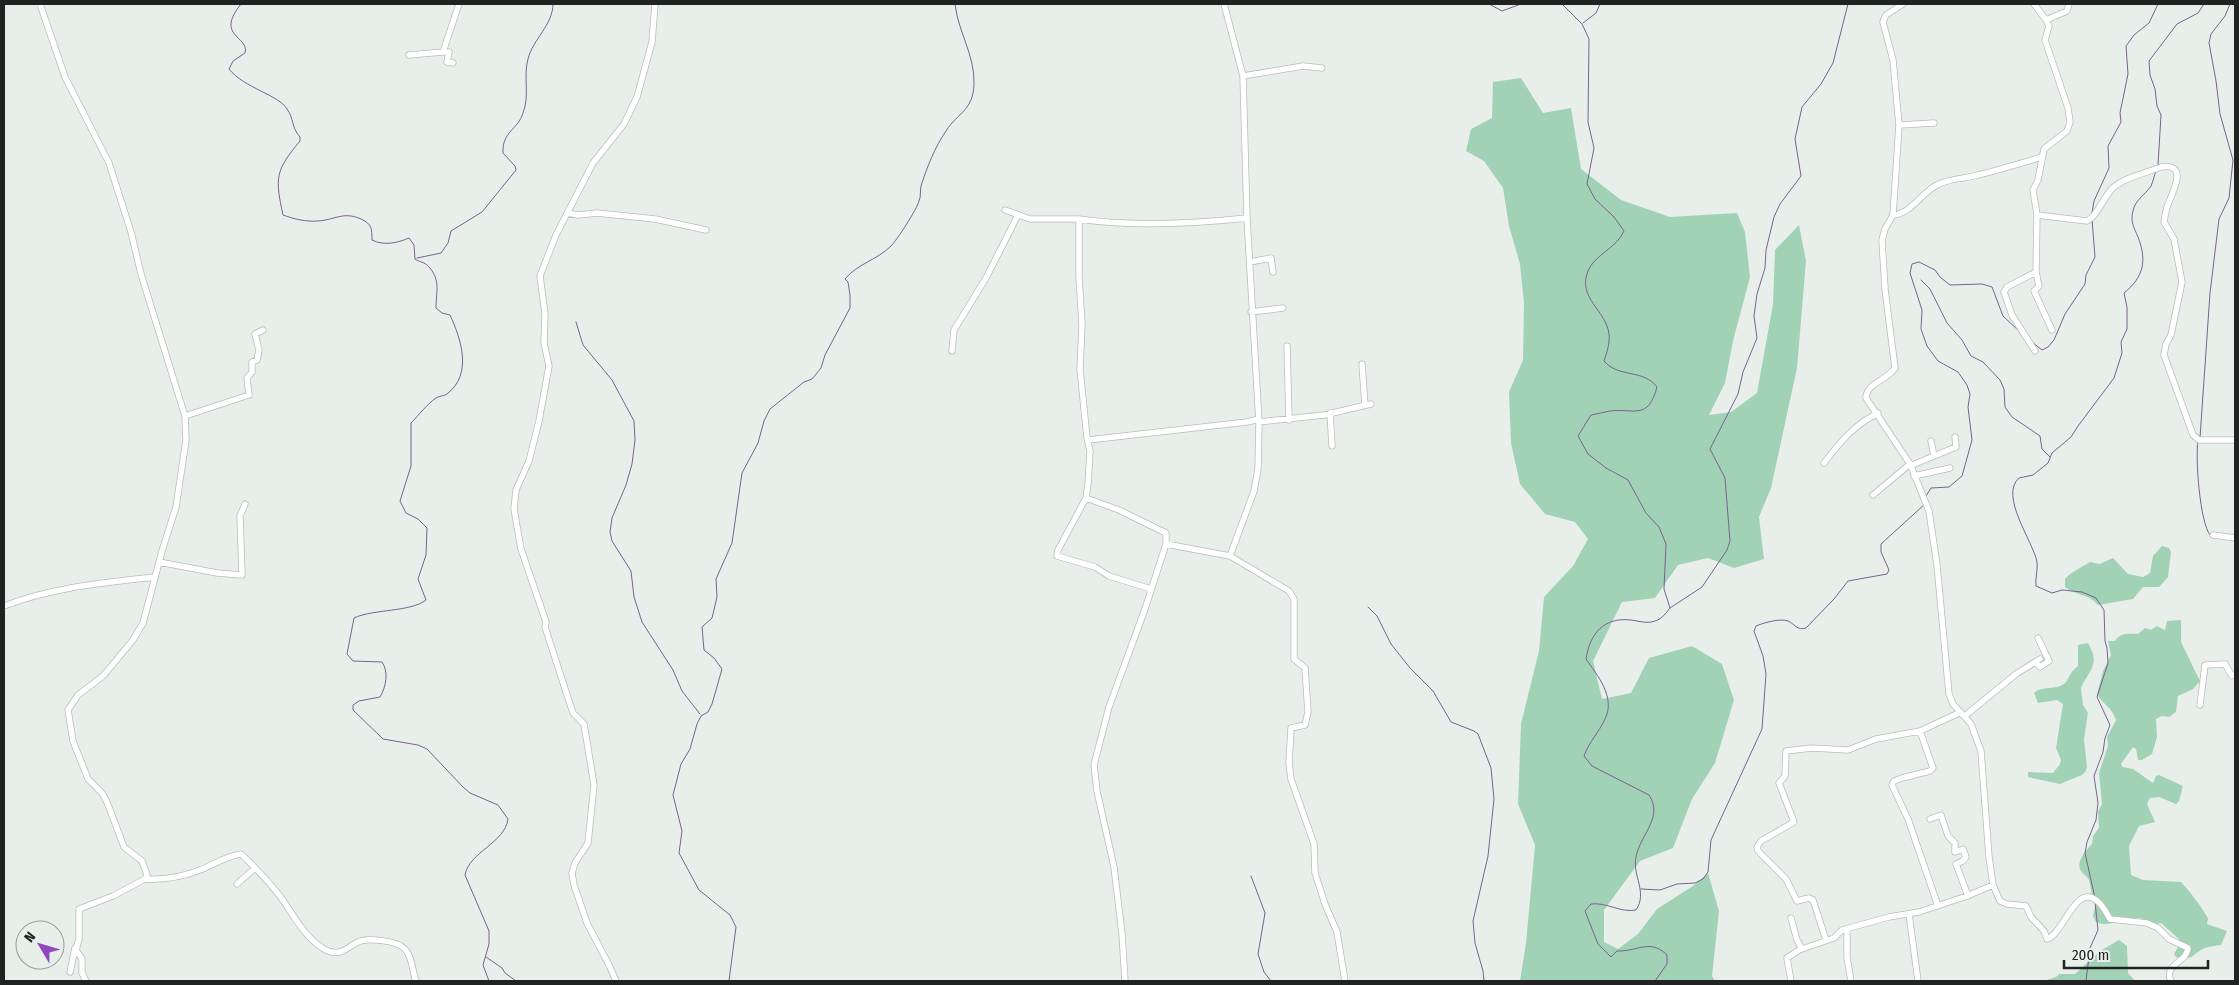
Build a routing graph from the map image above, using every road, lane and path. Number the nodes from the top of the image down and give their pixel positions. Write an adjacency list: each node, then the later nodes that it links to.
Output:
1 (40, 4): 38 (street)
2 (459, 4): 9 (street)
3 (654, 4): 18 (street)
4 (1224, 4): 13 (street)
5 (1903, 4): 15 (street)
6 (2034, 4): 8 (street)
7 (2069, 4): 8 (street)
8 (2046, 20): 16 (street)
9 (443, 52): 10 (street); 11 (street)
10 (409, 55)
11 (452, 63)
12 (1322, 68): 13 (street)
13 (1243, 76): 22 (street)
14 (1934, 123): 15 (street)
15 (1899, 125): 21 (street)
16 (2042, 157): 19 (street); 21 (street)
17 (1005, 210): 20 (street)
18 (567, 214): 24 (street); 83 (street)
19 (2037, 214): 27 (street); 43 (street)
20 (1018, 215): 23 (street); 33 (street)
21 (1893, 215): 37 (street)
22 (1246, 218): 23 (street); 25 (street)
23 (1079, 219): 42 (street)
24 (706, 230)
25 (1250, 262): 26 (street); 29 (street)
26 (1274, 272)
27 (2036, 272): 31 (street); 34 (street)
28 (1283, 308): 29 (street)
29 (1251, 312): 39 (street)
30 (263, 330): 38 (street)
31 (2052, 330)
32 (1287, 346): 40 (street)
33 (952, 351)
34 (2035, 351)
35 (1362, 364): 36 (street)
36 (1330, 413): 40 (street); 45 (street)
37 (1878, 413): 47 (street); 48 (street)
38 (185, 416): 58 (street)
39 (1259, 420): 40 (street); 42 (street); 57 (street)
40 (1289, 420)
41 (1955, 437): 46 (street)
42 (1088, 440): 52 (street)
43 (2235, 440)
44 (1931, 441): 46 (street)
45 (1332, 446)
46 (1934, 456): 48 (street)
47 (1824, 463)
48 (1910, 465): 50 (street); 51 (street)
49 (1950, 468): 50 (street)
50 (1914, 476): 65 (street)
51 (1873, 494)
52 (1086, 498): 56 (street); 60 (street)
53 (245, 504): 58 (street)
54 (2214, 535): 55 (street)
55 (2235, 538)
56 (1166, 544): 57 (street); 60 (street)
57 (1230, 556): 85 (street)
58 (159, 562): 59 (street)
59 (155, 577): 61 (street); 69 (street)
60 (1150, 588): 84 (street)
61 (4, 606)
62 (2038, 638): 65 (street)
63 (2235, 675): 64 (street)
64 (2200, 705)
65 (1963, 714): 66 (street); 71 (street)
66 (1920, 731): 73 (street); 77 (street)
67 (1930, 820): 72 (street)
68 (255, 868): 69 (street); 70 (street); 82 (street)
69 (145, 879): 78 (street)
70 (238, 884)
71 (1993, 885): 72 (street); 89 (street)
72 (1968, 896): 73 (street)
73 (1938, 906): 74 (street)
74 (1909, 914): 76 (street); 88 (street)
75 (1791, 918): 79 (street)
76 (1847, 929): 77 (street); 87 (street)
77 (1826, 940): 79 (street)
78 (77, 945): 80 (street); 81 (street)
79 (1802, 949): 86 (street)
80 (70, 972)
81 (86, 981)
82 (416, 981)
83 (616, 981)
84 (1125, 981)
85 (1345, 981)
86 (1792, 981)
87 (1851, 981)
88 (1918, 981)
89 (2171, 981)

